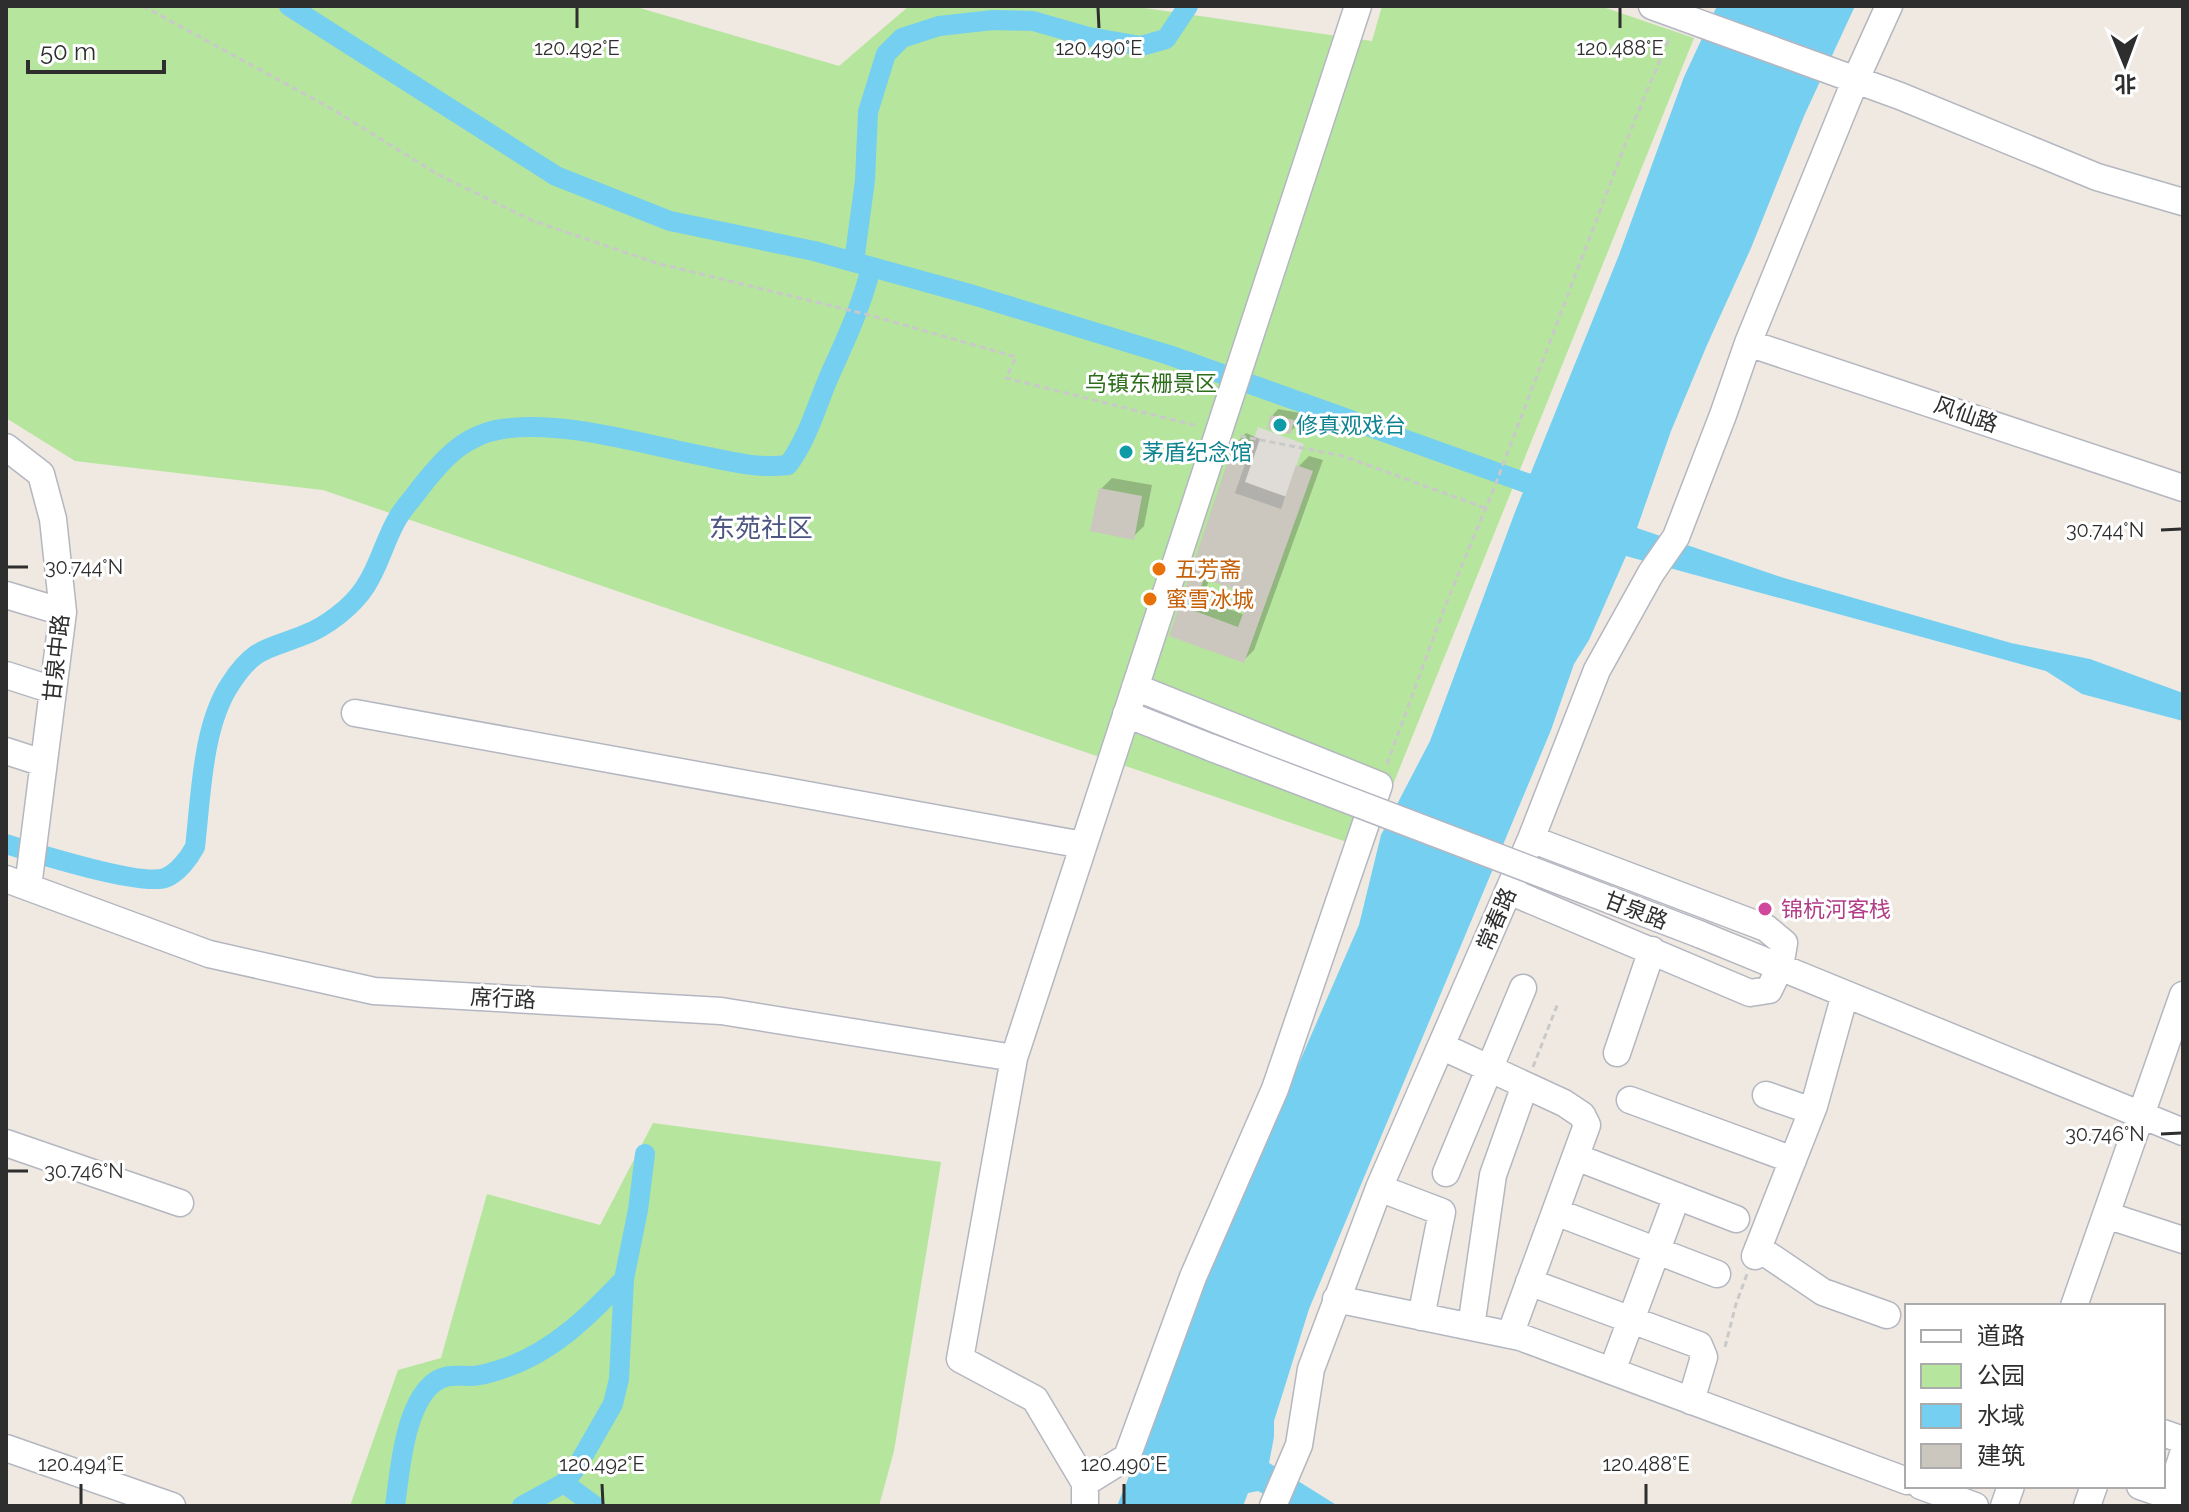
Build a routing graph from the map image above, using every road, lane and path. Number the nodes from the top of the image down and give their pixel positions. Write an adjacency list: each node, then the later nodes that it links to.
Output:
1 (143, 6): 9 (path)
2 (1358, 6): 9 (street)
3 (1652, 6): 5 (street)
4 (1889, 6): 6 (street, 常春路)
5 (1686, 14): 6 (street); 12 (path)
6 (1849, 79): 7 (street); 8 (street, 常春路)
7 (2183, 202)
8 (1748, 343): 11 (street, 风仙路); 23 (street, 常春路)
9 (1219, 431): 12 (path); 16 (street)
10 (6, 447): 14 (street, 甘泉中路)
11 (2183, 488)
12 (1485, 508): 22 (path)
13 (6, 595): 14 (street)
14 (63, 612): 17 (street, 甘泉中路)
15 (6, 675): 17 (street)
16 (1135, 687): 19 (street); 22 (street)
17 (53, 690): 21 (street, 甘泉中路)
18 (355, 713): 24 (street)
19 (1126, 714): 24 (street); 28 (street, 甘泉路, bridge)
20 (6, 751): 21 (street)
21 (43, 763): 25 (street, 甘泉中路)
22 (1379, 785): 74 (street)
23 (1531, 839): 26 (street, 常春路); 28 (street)
24 (1083, 845): 35 (street)
25 (21, 878): 35 (street, 席行路)
26 (1509, 891): 27 (street); 33 (street, 常春路)
27 (1652, 950): 28 (street); 34 (street)
28 (1780, 967): 30 (street, 甘泉路)
29 (1523, 988): 36 (street)
30 (1845, 994): 40 (street); 41 (street, 甘泉路)
31 (2183, 995): 41 (street)
32 (1558, 1003): 37 (path)
33 (1441, 1046): 36 (street); 47 (street, 常春路)
34 (1617, 1053)
35 (1014, 1058): 74 (street)
36 (1490, 1068): 37 (street); 46 (street)
37 (1525, 1085): 44 (street); 63 (street)
38 (1766, 1095): 40 (street)
39 (1630, 1100): 45 (street)
40 (1812, 1111): 45 (street)
41 (2141, 1115): 42 (street, 甘泉路); 51 (street)
42 (2183, 1132)
43 (6, 1143): 49 (street)
44 (1576, 1157): 48 (street); 50 (street)
45 (1793, 1160): 55 (street)
46 (1446, 1173)
47 (1379, 1188): 58 (street, 常春路); 61 (street)
48 (1677, 1196): 52 (street); 54 (street)
49 (180, 1203)
50 (1556, 1212): 54 (street); 57 (street)
51 (2106, 1215): 53 (street); 59 (street)
52 (1736, 1219)
53 (2183, 1240)
54 (1657, 1251): 56 (street); 62 (street)
55 (1756, 1252): 60 (street); 65 (path)
56 (1717, 1274)
57 (1529, 1282): 62 (street); 64 (street)
58 (1336, 1299): 61 (street); 77 (street, 常春路)
59 (2075, 1304)
60 (1887, 1315)
61 (1421, 1317): 63 (street)
62 (1631, 1320): 66 (street); 67 (street)
63 (1471, 1327): 64 (street)
64 (1510, 1335): 66 (street)
65 (1723, 1356)
66 (1612, 1371): 67 (street)
67 (1691, 1401): 70 (street)
68 (6, 1448): 73 (street)
69 (2183, 1454): 75 (street)
70 (1905, 1480)
71 (1926, 1488): 78 (street)
72 (2144, 1488): 75 (street)
73 (98, 1494): 76 (street)
74 (1085, 1494)
75 (2173, 1501)
76 (172, 1506)
77 (1273, 1506)
78 (1975, 1506)

